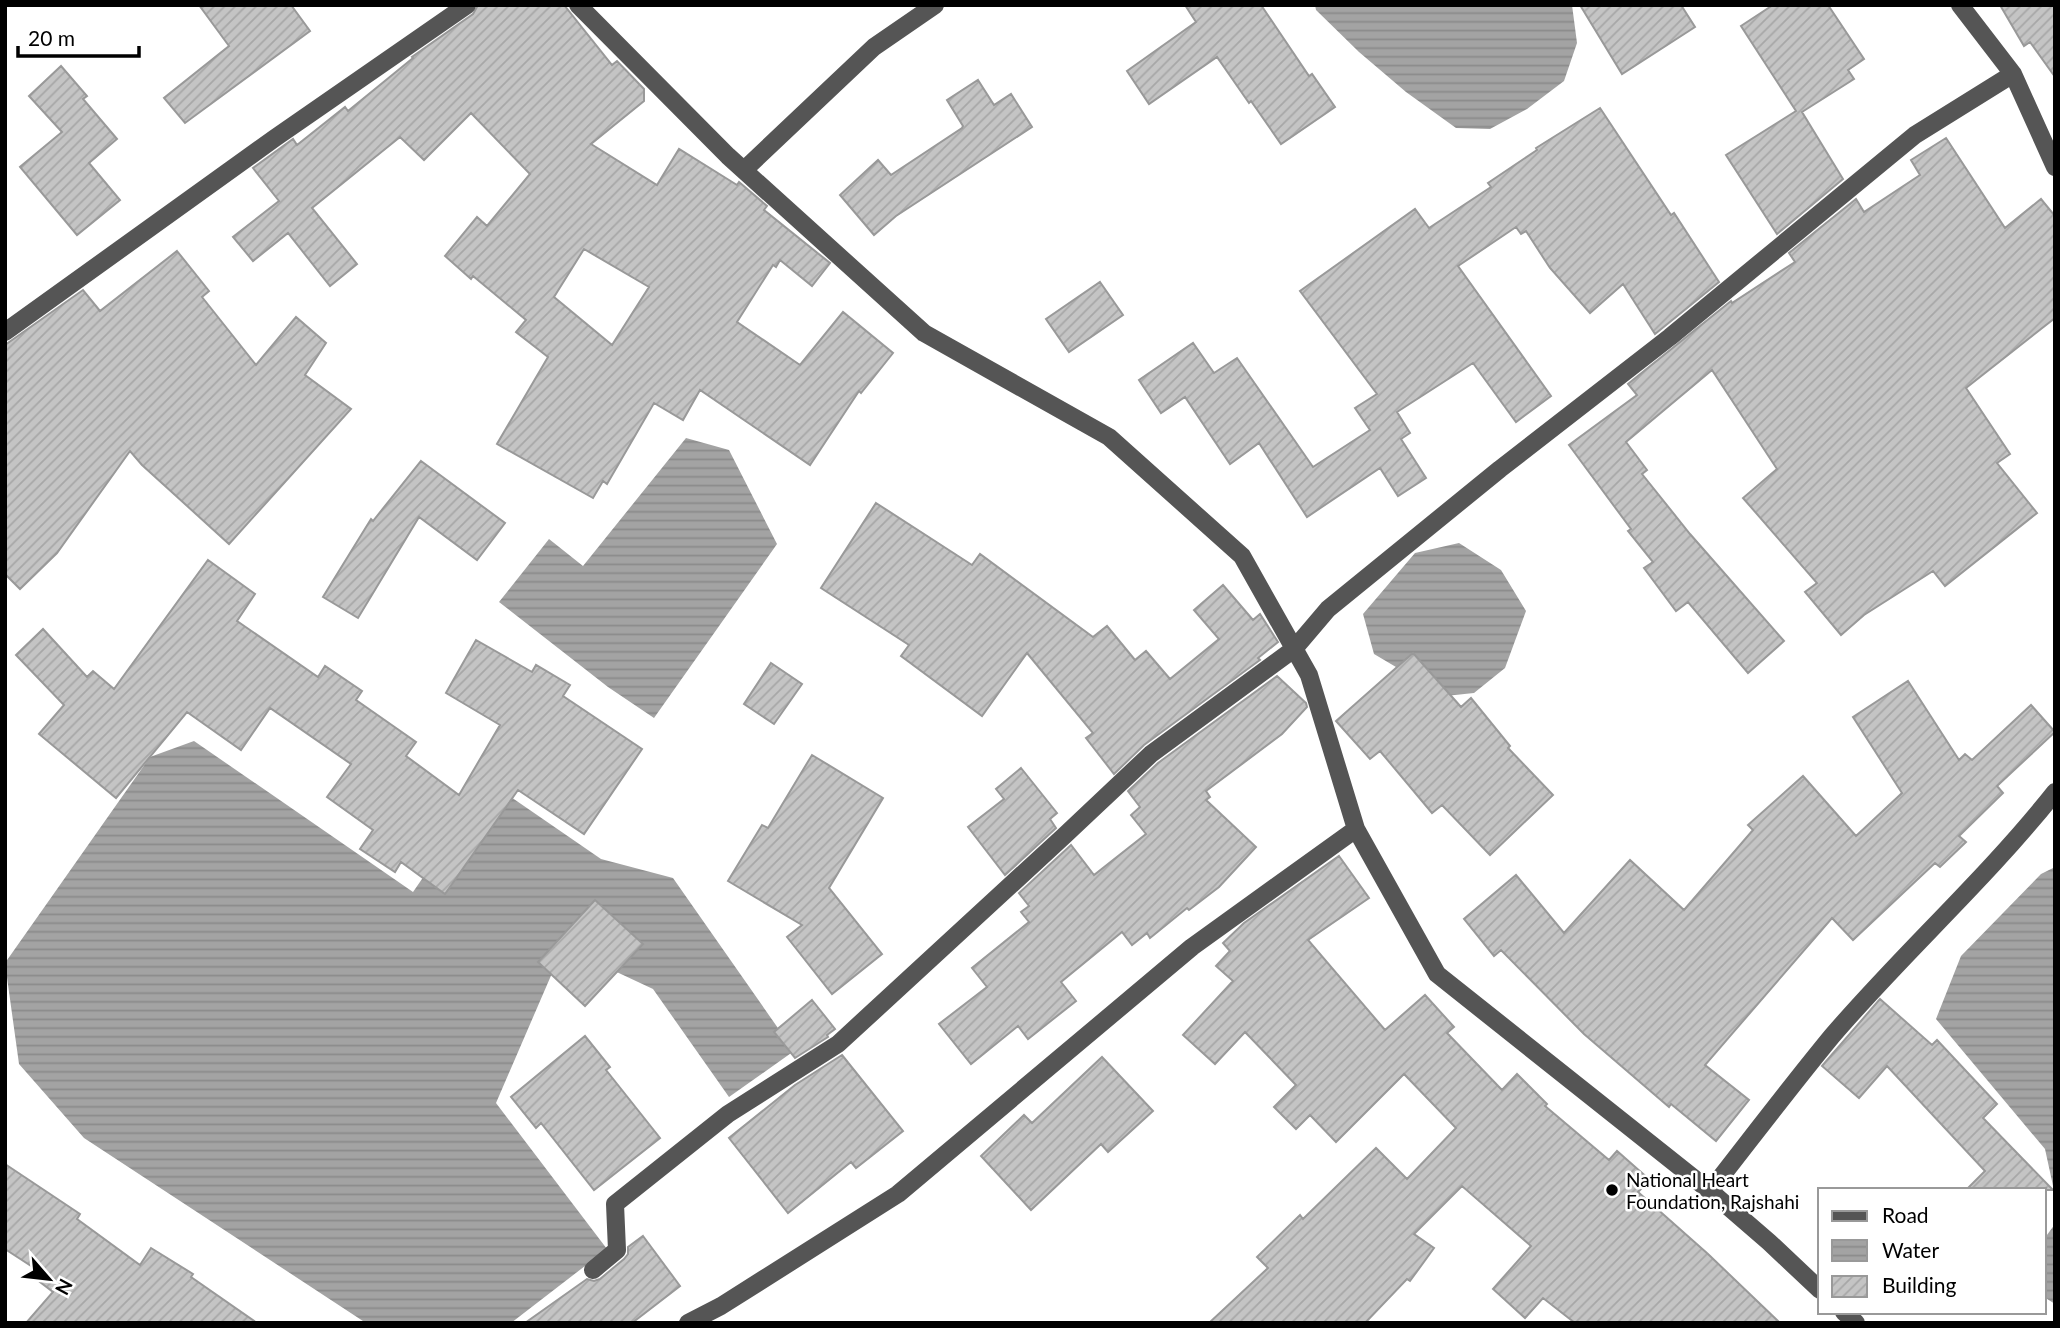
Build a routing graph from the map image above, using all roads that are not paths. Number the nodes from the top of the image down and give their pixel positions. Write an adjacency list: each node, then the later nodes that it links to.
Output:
1 (467, 5): 8 (street)
2 (579, 5): 7 (street)
3 (935, 5): 7 (street)
4 (1959, 5): 5 (street)
5 (2013, 74): 6 (street); 9 (street)
6 (2055, 167)
7 (744, 170): 9 (street)
8 (5, 331)
9 (1294, 649): 11 (street); 13 (street)
10 (2055, 792): 12 (street)
11 (1356, 829): 12 (street); 15 (street)
12 (1710, 1191): 14 (street)
13 (593, 1269)
14 (1818, 1288)
15 (688, 1323)

